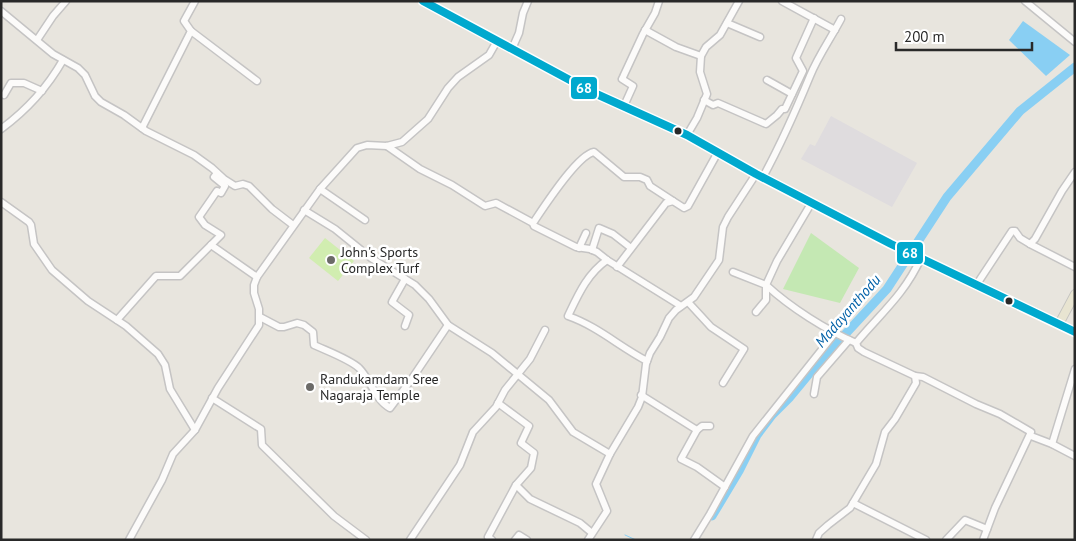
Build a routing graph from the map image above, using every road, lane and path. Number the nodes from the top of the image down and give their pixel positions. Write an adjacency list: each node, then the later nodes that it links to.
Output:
1 (66, 1): 17 (street)
2 (195, 1): 15 (street)
3 (423, 1): 18 (main road)
4 (528, 1): 20 (street)
5 (659, 1): 13 (street)
6 (739, 1): 12 (street)
7 (782, 1): 10 (street)
8 (1025, 1): 19 (street)
9 (1, 12): 17 (street)
10 (814, 18): 14 (street); 26 (street)
11 (841, 19): 14 (street)
12 (727, 23): 16 (street); 21 (street)
13 (645, 30): 21 (street); 29 (street)
14 (835, 30): 37 (street)
15 (191, 31): 24 (street); 30 (street)
16 (760, 37)
17 (37, 40): 22 (street)
18 (497, 41): 20 (main road); 33 (street)
19 (1075, 42)
20 (512, 50): 29 (main road)
21 (701, 56): 28 (street)
22 (63, 60): 25 (street); 30 (street)
23 (767, 80): 26 (street)
24 (257, 81)
25 (42, 91): 27 (street); 31 (street)
26 (792, 94): 28 (street)
27 (4, 95)
28 (704, 100): 32 (street)
29 (624, 106): 32 (main road)
30 (142, 128): 36 (street)
31 (1, 129)
32 (687, 135): 34 (main road)
33 (387, 146): 38 (street); 44 (street)
34 (718, 152): 37 (main road); 39 (street)
35 (1075, 172): 47 (street)
36 (217, 173): 45 (street); 48 (street)
37 (759, 175): 41 (main road); 62 (street)
38 (320, 189): 42 (street); 43 (street)
39 (673, 201): 44 (street); 50 (street)
40 (1, 202): 66 (street)
41 (812, 202): 52 (main road); 60 (street)
42 (304, 210): 45 (street); 58 (street)
43 (365, 220)
44 (533, 223): 49 (street)
45 (293, 226): 57 (street)
46 (586, 233): 49 (street)
47 (1030, 244): 55 (street); 59 (street)
48 (211, 245): 57 (street); 66 (street)
49 (579, 248): 51 (street)
50 (631, 248): 51 (street); 54 (street)
51 (592, 250): 53 (street)
52 (920, 257): 59 (main road); 73 (street)
53 (607, 260): 54 (street); 74 (street)
54 (617, 267): 63 (street)
55 (1075, 267)
56 (733, 272): 60 (street)
57 (257, 277): 65 (street)
58 (404, 279): 68 (street); 69 (street)
59 (977, 284): 67 (main road)
60 (766, 285): 64 (street); 72 (street)
61 (1075, 294): 67 (main road)
62 (688, 302): 63 (street); 78 (street)
63 (681, 306): 74 (street)
64 (756, 312)
65 (260, 317): 68 (street); 81 (street)
66 (117, 320): 84 (street)
67 (1059, 324): 71 (main road)
68 (448, 325): 76 (street)
69 (405, 326)
70 (544, 330): 76 (street)
71 (1075, 332)
72 (835, 333): 73 (street); 91 (street)
73 (850, 340): 77 (street); 79 (street)
74 (647, 361): 80 (street)
75 (1075, 369): 87 (street)
76 (519, 374): 82 (street); 88 (street)
77 (916, 376): 86 (street); 92 (street)
78 (723, 383)
79 (814, 394)
80 (641, 395): 85 (street); 88 (street)
81 (212, 398): 84 (street); 96 (street)
82 (498, 403): 90 (street); 97 (street)
83 (710, 426): 85 (street)
84 (195, 430): 95 (street)
85 (697, 430): 91 (street)
86 (1031, 436): 87 (street); 93 (street)
87 (1052, 444): 89 (street)
88 (610, 454): 94 (street)
89 (1075, 456)
90 (516, 485): 94 (street); 98 (street)
91 (725, 487): 102 (street)
92 (853, 503): 103 (street); 104 (street)
93 (987, 529): 105 (street); 106 (street)
94 (592, 533): 101 (street)
95 (129, 540)
96 (366, 540)
97 (410, 540)
98 (492, 540)
99 (515, 540): 100 (street)
100 (527, 540)
101 (588, 540)
102 (694, 540)
103 (816, 540)
104 (926, 540)
105 (946, 540)
106 (983, 540)

